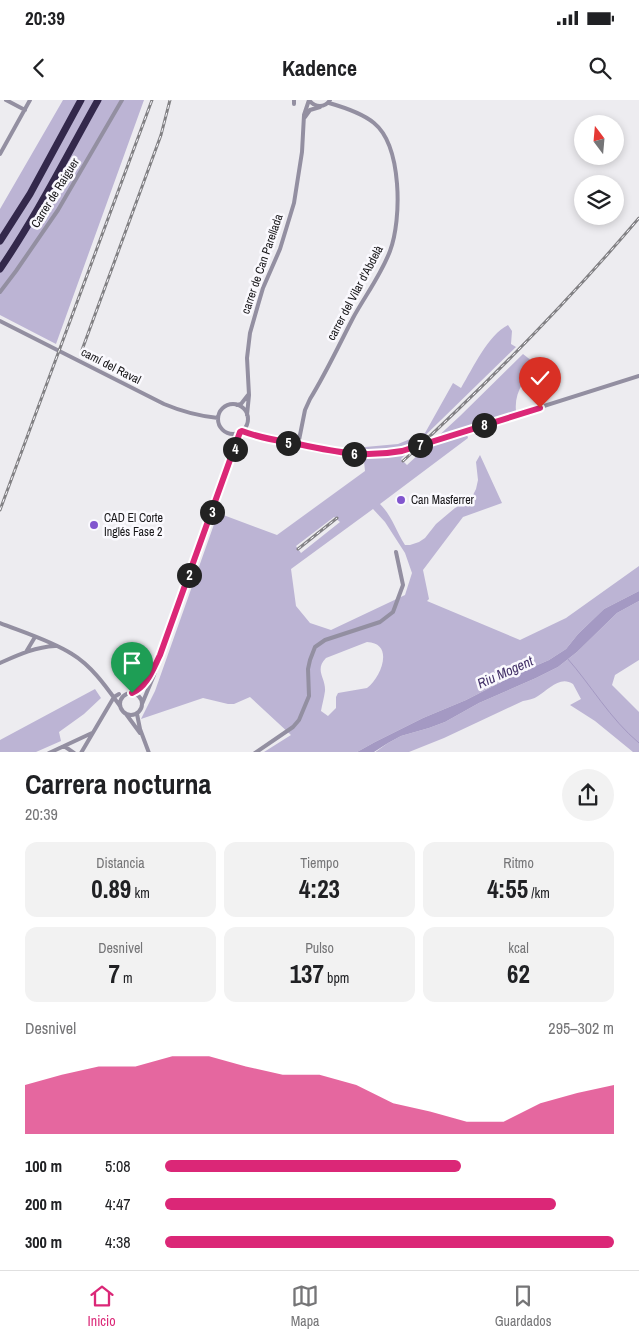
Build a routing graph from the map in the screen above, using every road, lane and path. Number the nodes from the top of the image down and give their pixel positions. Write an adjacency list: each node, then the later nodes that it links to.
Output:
1 (6, 100): 9 (street)
2 (30, 100): 9 (street)
3 (80, 100): 12 (highway)
4 (98, 100): 13 (highway)
5 (122, 100): 14 (street, Carrer de Raiguer)
6 (310, 100): 8 (street); 10 (street, carrer de Can Parellada)
7 (331, 101): 8 (street); 25 (street, carrer del Vilar d'Abdelà)
8 (322, 106): 10 (street)
9 (25, 110): 11 (street)
10 (304, 121): 17 (street, carrer de Can Parellada)
11 (0, 154)
12 (0, 241)
13 (0, 269)
14 (0, 292)
15 (0, 321): 20 (street, camí del Raval)
16 (639, 376): 25 (street)
17 (249, 385): 18 (street); 19 (street, carrer de Can Parellada)
18 (237, 405): 19 (street); 20 (street)
19 (247, 415): 21 (street)
20 (218, 418): 23 (street)
21 (246, 425): 22 (street); 24 (street)
22 (241, 432): 23 (street); 24 (street); 26 (street)
23 (231, 434): 26 (street)
24 (260, 436): 25 (street)
25 (298, 444)
26 (236, 448): 32 (street)
27 (396, 552): 51 (street)
28 (0, 623): 29 (street)
29 (35, 637): 30 (street); 31 (street)
30 (56, 646): 31 (street); 34 (street)
31 (26, 652): 33 (street)
32 (160, 655): 35 (street); 39 (street)
33 (0, 663)
34 (109, 690): 36 (street); 38 (street)
35 (133, 693): 37 (street); 39 (street)
36 (119, 694): 37 (street); 38 (street)
37 (125, 696): 40 (street)
38 (114, 697): 40 (street); 43 (street)
39 (142, 704): 42 (street)
40 (120, 706): 41 (street)
41 (126, 714): 42 (street); 44 (street)
42 (137, 714): 44 (street)
43 (92, 734): 45 (street); 47 (street)
44 (142, 737): 50 (street)
45 (72, 742): 46 (street); 47 (street)
46 (64, 746): 48 (street); 49 (street)
47 (82, 751)
48 (48, 752)
49 (74, 752)
50 (149, 752)
51 (256, 752)

